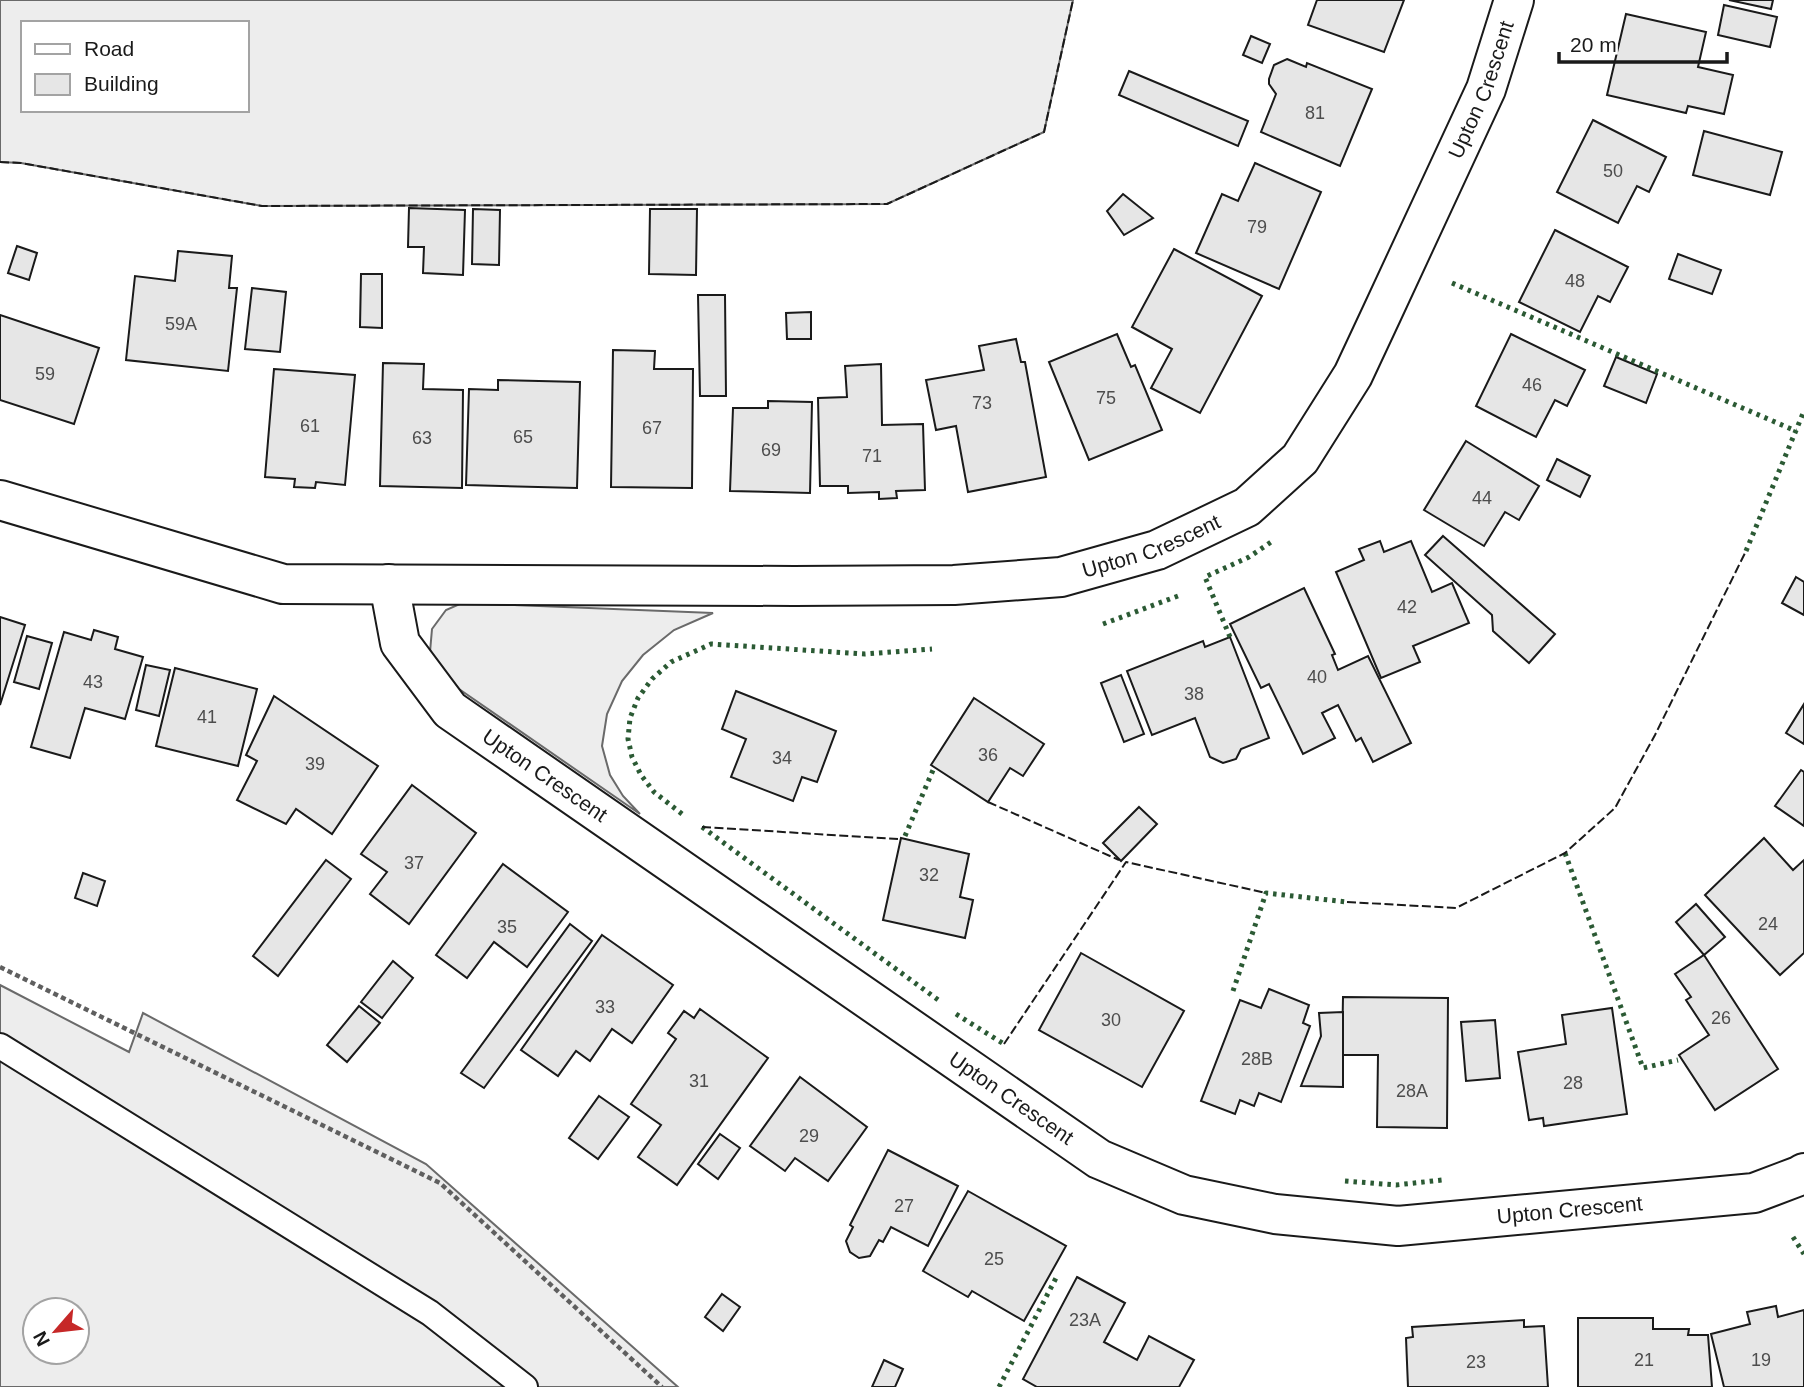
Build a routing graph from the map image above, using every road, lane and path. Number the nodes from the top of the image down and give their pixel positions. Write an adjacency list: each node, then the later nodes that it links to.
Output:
1 (1514, 0): 3 (street, Upton Crescent)
2 (0, 500): 3 (street, Upton Crescent)
3 (389, 584): 6 (street, Upton Crescent)
4 (0, 967): 8 (path)
5 (0, 1046): 7 (lane)
6 (1804, 1173)
7 (525, 1387)
8 (662, 1387)

